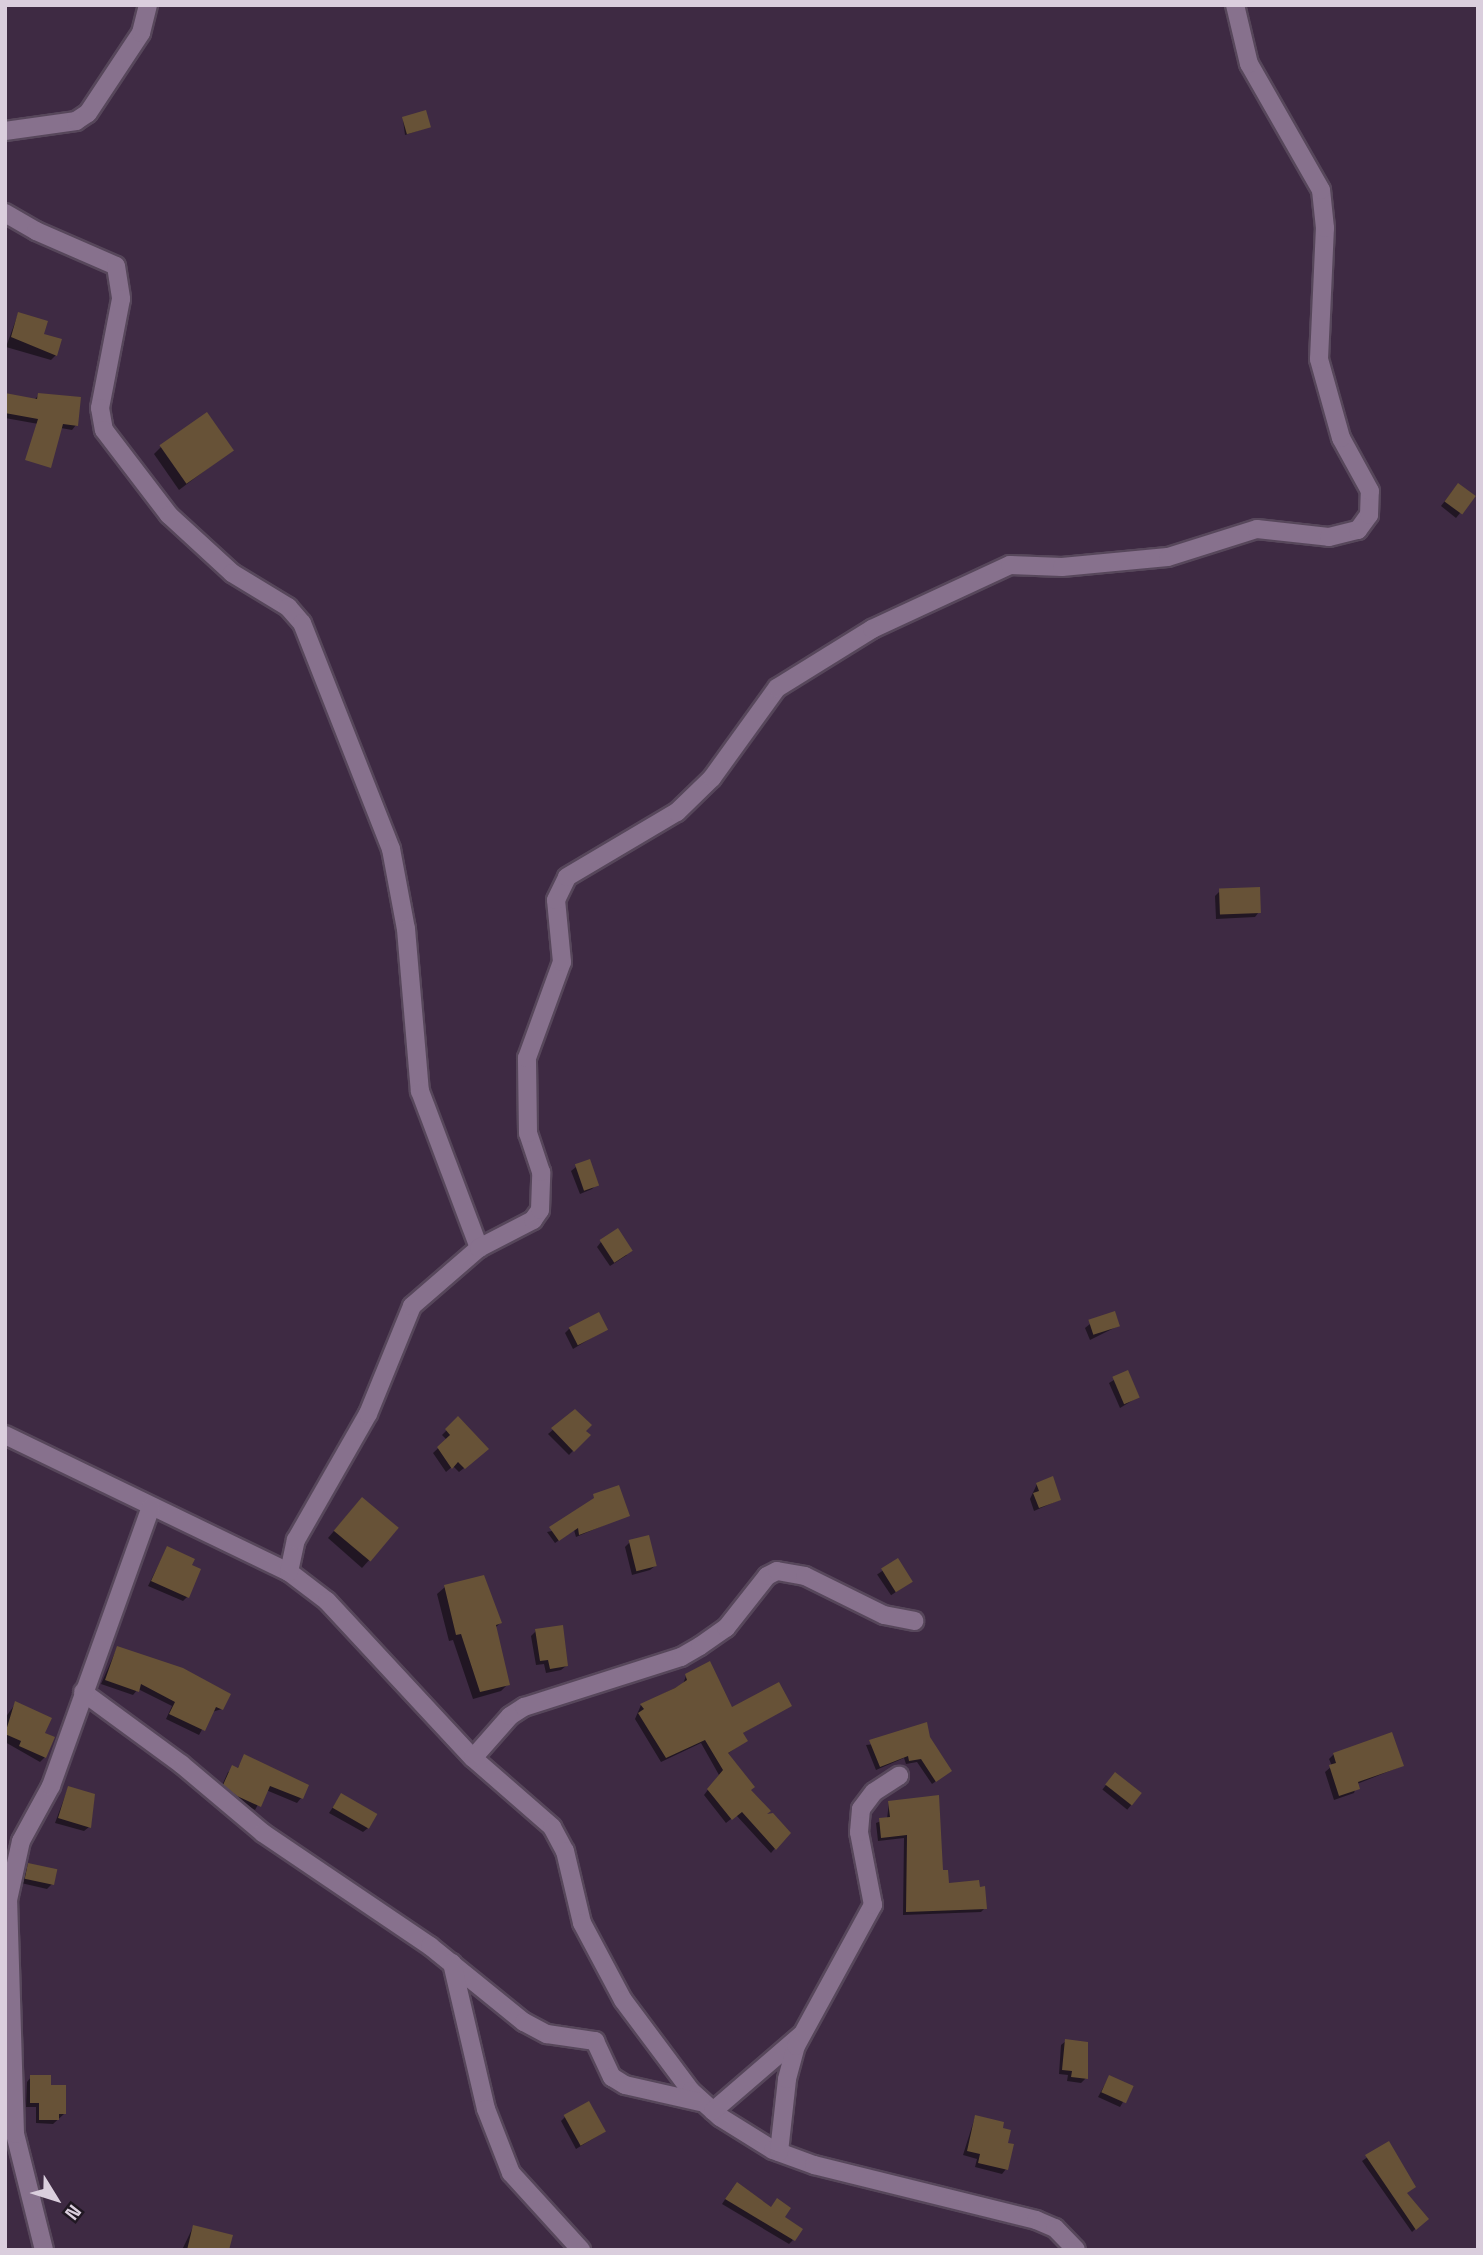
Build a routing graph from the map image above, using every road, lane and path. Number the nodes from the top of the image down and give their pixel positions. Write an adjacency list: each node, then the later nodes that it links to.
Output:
1 (148, 5): 3 (street)
2 (1235, 5): 5 (street)
3 (5, 131)
4 (5, 213): 5 (street)
5 (479, 1248): 8 (street)
6 (5, 1435): 7 (street)
7 (151, 1507): 8 (street); 10 (street)
8 (289, 1572): 11 (street)
9 (914, 1621): 11 (street)
10 (83, 1692): 13 (street); 17 (street)
11 (473, 1758): 15 (street)
12 (899, 1776): 14 (street)
13 (452, 1964): 15 (street); 18 (street)
14 (803, 2033): 15 (street); 16 (street)
15 (708, 2107): 16 (street)
16 (779, 2152): 19 (street)
17 (44, 2250)
18 (581, 2250)
19 (1076, 2250)

